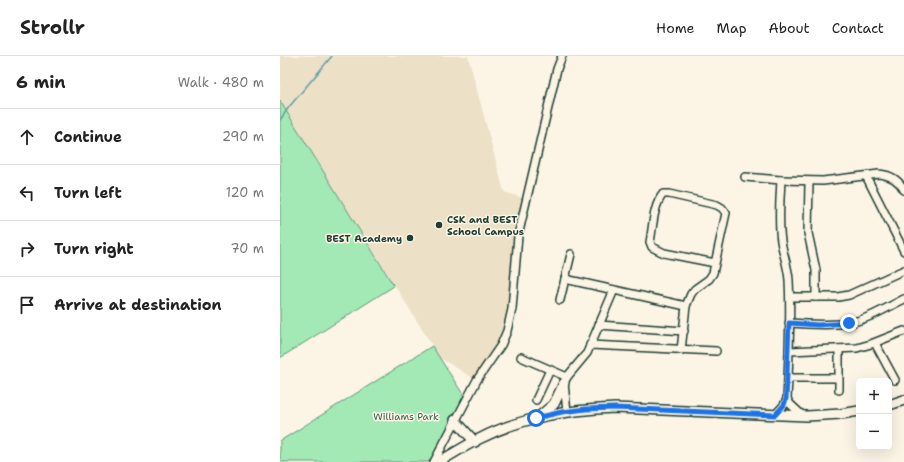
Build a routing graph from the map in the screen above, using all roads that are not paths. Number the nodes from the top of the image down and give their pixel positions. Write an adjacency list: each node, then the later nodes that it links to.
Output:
1 (562, 56): 44 (street)
2 (866, 176): 5 (street); 6 (street); 7 (street)
3 (745, 177): 4 (street)
4 (781, 180): 5 (street); 13 (street)
5 (808, 182): 14 (street)
6 (904, 190)
7 (904, 251)
8 (571, 254): 11 (street)
9 (715, 262): 9 (street); 17 (street)
10 (904, 270): 14 (street)
11 (565, 279): 12 (street); 16 (street)
12 (614, 290): 17 (street); 19 (street)
13 (790, 297): 14 (street); 18 (street)
14 (816, 297)
15 (904, 299): 18 (street)
16 (560, 300)
17 (686, 306): 20 (street)
18 (789, 323): 27 (street)
19 (599, 325): 20 (street); 23 (street)
20 (684, 331): 25 (street)
21 (904, 332): 22 (street)
22 (875, 343): 24 (street); 33 (street)
23 (590, 345): 25 (street); 32 (street)
24 (839, 349): 27 (street); 31 (street)
25 (681, 350): 26 (street)
26 (716, 351)
27 (789, 351): 30 (street)
28 (521, 357): 29 (street)
29 (550, 370): 32 (street); 36 (street)
30 (788, 378): 31 (street); 35 (street)
31 (838, 378): 34 (street)
32 (566, 380): 39 (street); 43 (main road)
33 (895, 380)
34 (839, 390)
35 (786, 399): 41 (street); 42 (street)
36 (536, 400)
37 (904, 400): 38 (main road)
38 (892, 403)
39 (567, 412): 41 (main road); 43 (main road)
40 (856, 412): 42 (main road)
41 (775, 415): 42 (main road)
42 (803, 416)
43 (536, 418): 45 (main road)
44 (455, 420): 45 (main road); 46 (street)
45 (475, 442): 47 (main road)
46 (434, 462)
47 (439, 462)

